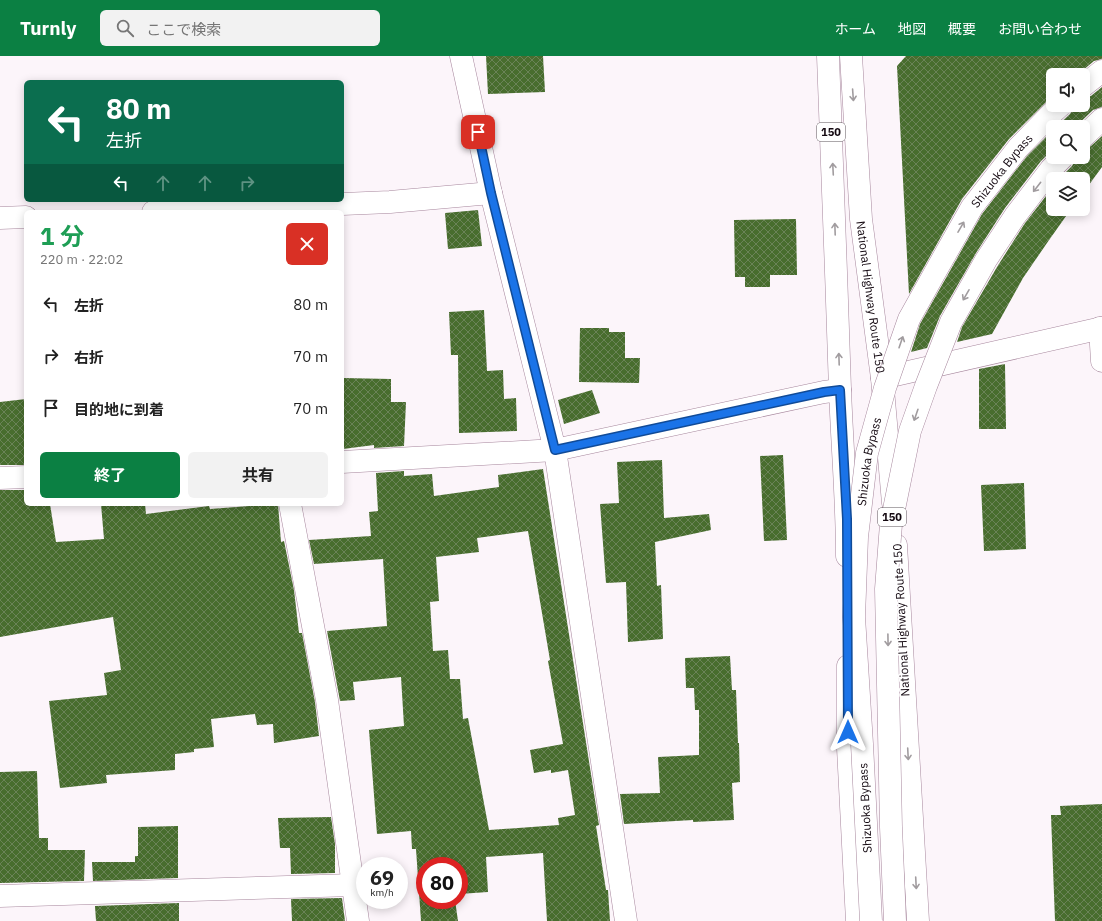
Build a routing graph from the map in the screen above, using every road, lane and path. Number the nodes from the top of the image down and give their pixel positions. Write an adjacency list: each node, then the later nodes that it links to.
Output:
1 (461, 56): 10 (main road)
2 (828, 56): 17 (main road, 150, one-way to 2)
3 (851, 56): 16 (main road, National Highway Route 150 / 150, one-way to 16)
4 (1102, 71): 5 (main road)
5 (1090, 80)
6 (1053, 112): 28 (main road, Shizuoka Bypass / 150, one-way to 6, bridge)
7 (1102, 119): 8 (main road)
8 (1090, 130)
9 (1055, 164): 29 (main road, Shizuoka Bypass / 150, one-way to 29, bridge)
10 (491, 193): 11 (main road); 18 (main road)
11 (200, 210)
12 (24, 217): 13 (main road)
13 (0, 218)
14 (1101, 328): 15 (main road); 16 (main road)
15 (1102, 361)
16 (882, 378): 30 (main road, National Highway Route 150 / 150, one-way to 30)
17 (840, 390): 18 (main road); 27 (main road, 150)
18 (555, 450): 19 (main road); 26 (main road)
19 (344, 462)
20 (24, 477): 21 (main road)
21 (0, 478)
22 (290, 506): 23 (main road)
23 (352, 886): 24 (main road); 25 (main road)
24 (0, 896)
25 (358, 921)
26 (626, 921)
27 (857, 921)
28 (871, 921)
29 (895, 921)
30 (918, 921)

